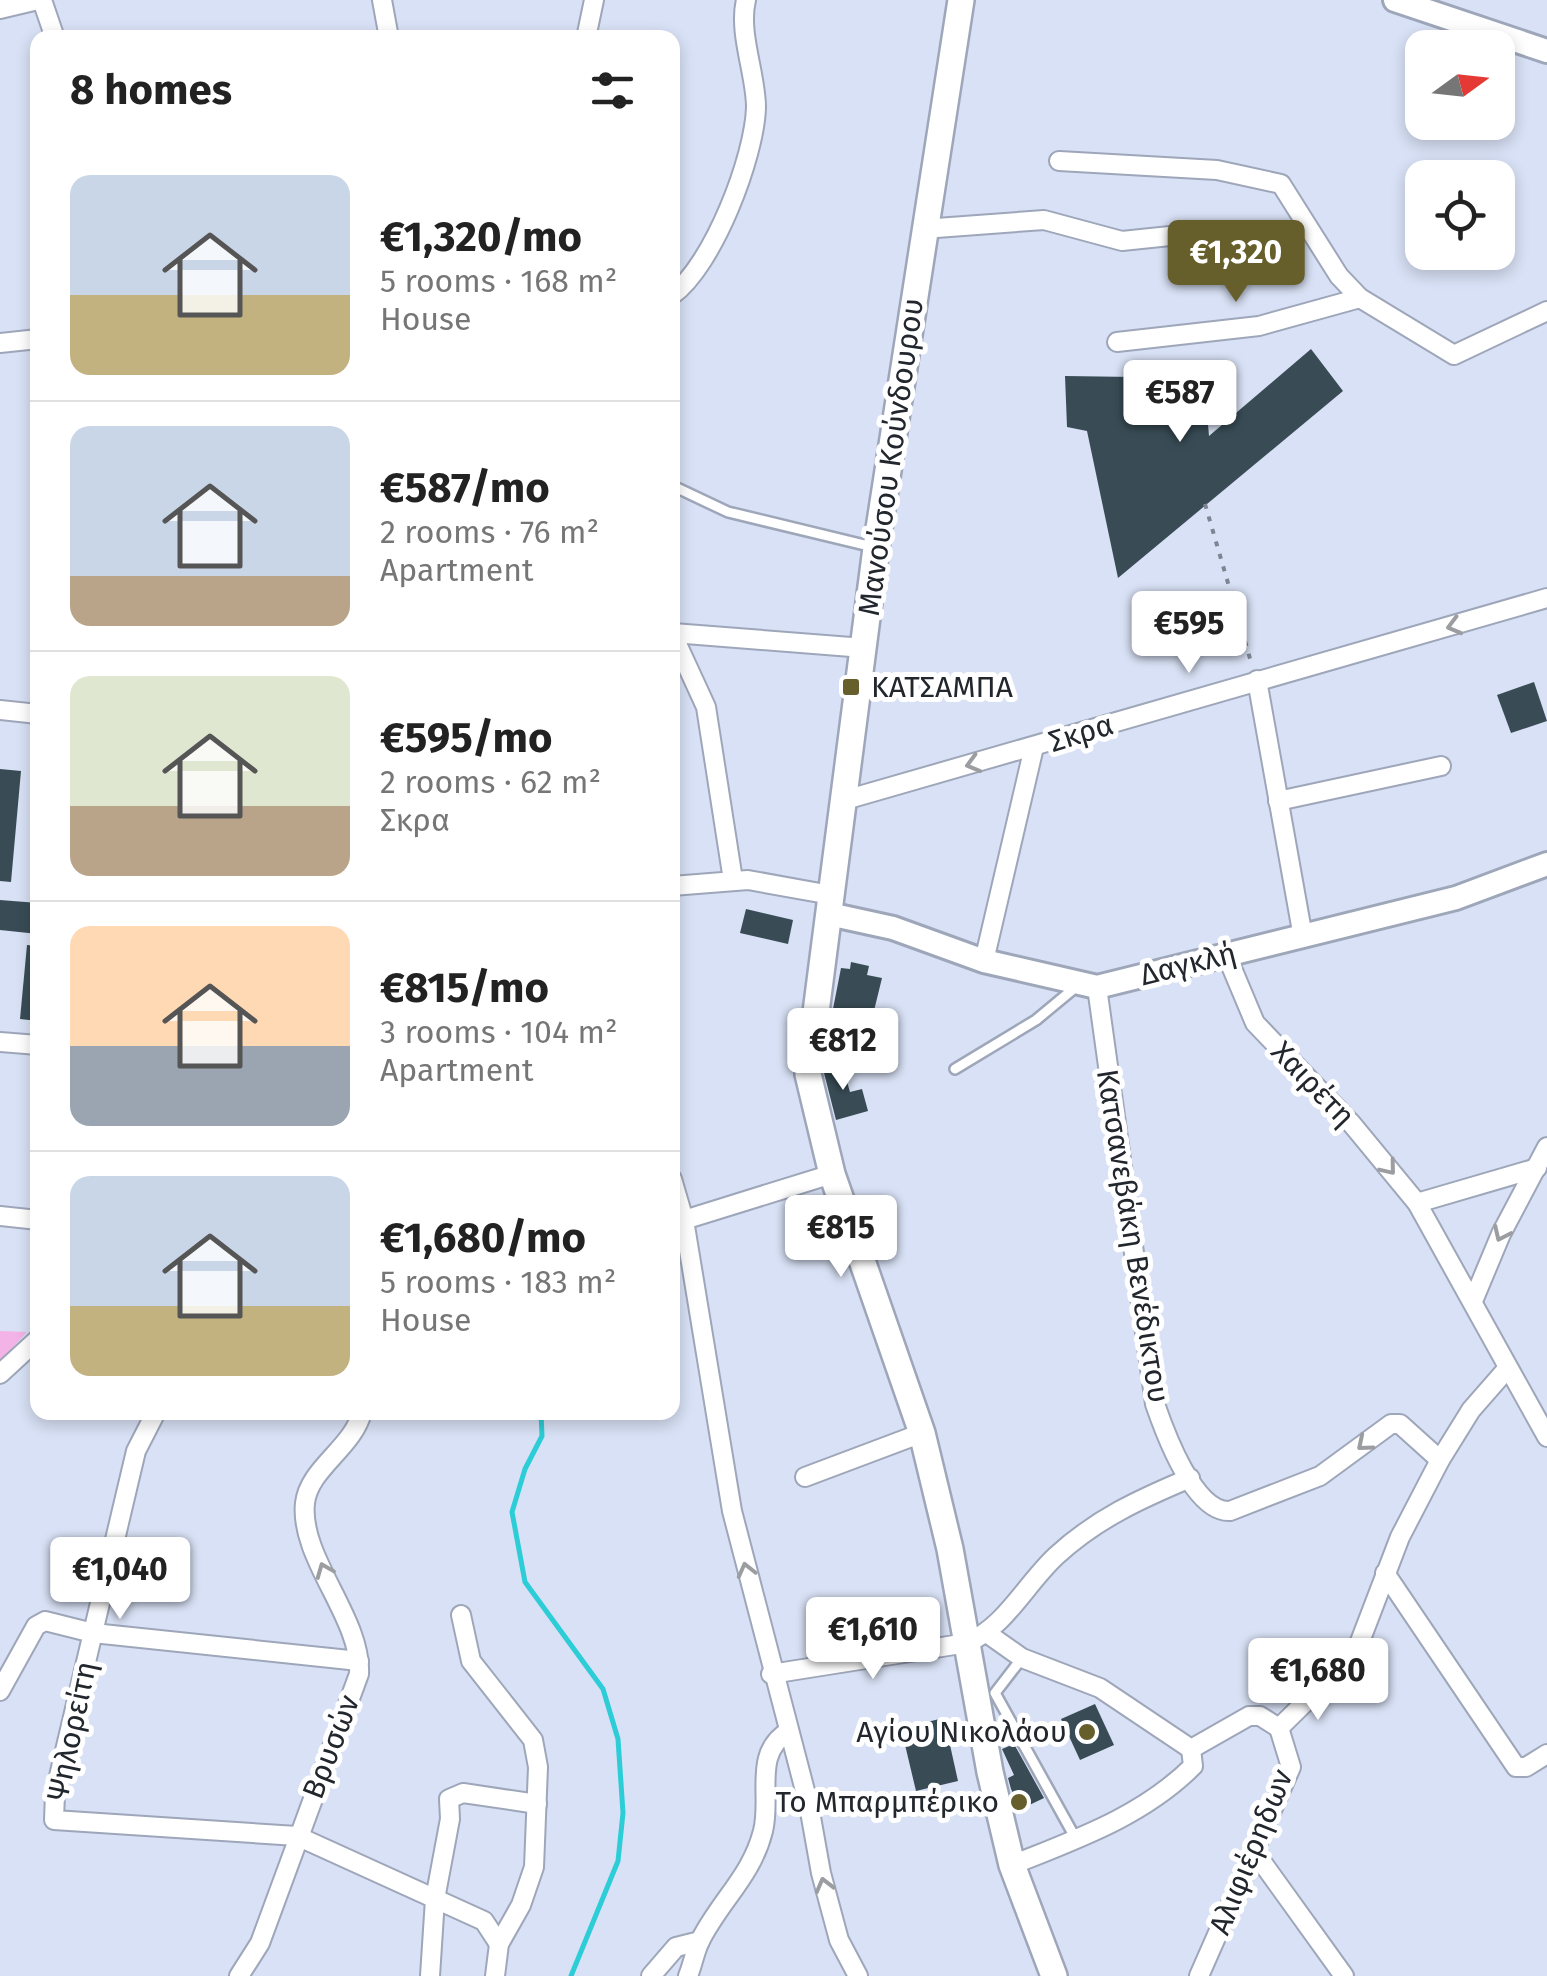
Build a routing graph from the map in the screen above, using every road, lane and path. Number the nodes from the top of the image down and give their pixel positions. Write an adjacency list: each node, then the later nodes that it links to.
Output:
1 (40, 0): 7 (street); 8 (street)
2 (382, 0): 9 (street)
3 (594, 0): 10 (street)
4 (746, 0): 15 (street)
5 (961, 0): 13 (main road, Μανούσου Κούνδουρου)
6 (1395, 0): 11 (street)
7 (0, 9)
8 (52, 30)
9 (388, 30)
10 (588, 30)
11 (1547, 51)
12 (1059, 162): 16 (street)
13 (923, 229): 14 (street); 23 (main road, Μανούσου Κούνδουρου)
14 (1170, 236)
15 (680, 284)
16 (1360, 298): 17 (street); 19 (street)
17 (1547, 311)
18 (30, 340): 20 (street)
19 (1117, 342)
20 (0, 343)
21 (680, 489): 23 (lane)
22 (1204, 504): 28 (path)
23 (876, 548): 26 (main road, Μανούσου Κούνδουρου)
24 (1547, 598): 28 (street, Σκρα, one-way to 28)
25 (680, 634): 26 (street)
26 (864, 648): 33 (main road, Μανούσου Κούνδουρου)
27 (680, 650): 36 (street)
28 (1257, 680): 31 (street, Σκρα); 34 (street)
29 (0, 710): 30 (street)
30 (30, 713)
31 (1034, 747): 33 (street, Σκρα, one-way to 33); 41 (street)
32 (1441, 766): 34 (street)
33 (844, 800): 38 (main road, Μανούσου Κούνδουρου)
34 (1278, 801): 39 (street)
35 (1547, 864): 39 (street, Δαγκλή)
36 (732, 880): 37 (street); 38 (street)
37 (680, 885)
38 (830, 905): 41 (street, Δαγκλή); 48 (main road, Μανούσου Κούνδουρου)
39 (1303, 937): 40 (street, Δαγκλή)
40 (1226, 954): 42 (street, Δαγκλή); 49 (street, Χαιρέτη, one-way to 49)
41 (984, 962): 42 (street, Δαγκλή)
42 (1088, 986): 45 (lane); 64 (street, Κατσανεβάκη Βενέδικτου)
43 (0, 1042): 44 (street)
44 (30, 1044)
45 (954, 1069)
46 (1547, 1147): 47 (street)
47 (1540, 1166): 49 (street); 54 (street, one-way to 54)
48 (832, 1174): 53 (street); 60 (main road, Μανούσου Κούνδουρου)
49 (1417, 1204): 54 (street, Χαιρέτη)
50 (680, 1206): 53 (street)
51 (0, 1216): 52 (street)
52 (30, 1219)
53 (684, 1220): 71 (street, one-way to 53)
54 (1472, 1300): 56 (street, Χαιρέτη)
55 (30, 1346): 57 (street)
56 (1506, 1370): 61 (street, Χαιρέτη); 62 (street)
57 (0, 1374)
58 (152, 1420): 67 (street, Ψηλορείτη)
59 (359, 1420): 70 (street, Βρυσών, one-way to 59)
60 (922, 1433): 63 (street); 68 (main road, Μανούσου Κούνδουρου)
61 (1547, 1437)
62 (1440, 1460): 64 (street, Κατσανεβάκη Βενέδικτου, one-way to 64); 65 (street)
63 (805, 1478)
64 (1190, 1478): 68 (street)
65 (1385, 1574): 73 (street); 76 (street)
66 (461, 1615): 77 (street)
67 (93, 1633): 70 (street); 72 (street); 78 (street, Ψηλορείτη)
68 (977, 1638): 69 (street); 71 (street); 81 (main road, Μανούσου Κούνδουρου)
69 (1022, 1658): 75 (street); 79 (lane)
70 (359, 1661): 78 (street, Βρυσών)
71 (771, 1674): 74 (street)
72 (0, 1691)
73 (1279, 1728): 75 (street); 80 (street, Αλιφιέρηδων)
74 (789, 1731): 83 (street); 90 (street, one-way to 74)
75 (1190, 1749): 79 (street)
76 (1547, 1754)
77 (538, 1804): 82 (street); 84 (street)
78 (296, 1836): 82 (street); 85 (street, Βρυσών)
79 (1076, 1839): 81 (street)
80 (1254, 1851): 92 (street, Αλιφιέρηδων); 93 (street)
81 (1012, 1864): 91 (main road, Μανούσου Κούνδουρου)
82 (436, 1899): 84 (street); 86 (street)
83 (700, 1941): 88 (street); 89 (street)
84 (499, 1944): 87 (street)
85 (239, 1976)
86 (430, 1976)
87 (496, 1976)
88 (651, 1976)
89 (688, 1976)
90 (858, 1976)
91 (1054, 1976)
92 (1200, 1976)
93 (1344, 1976)

